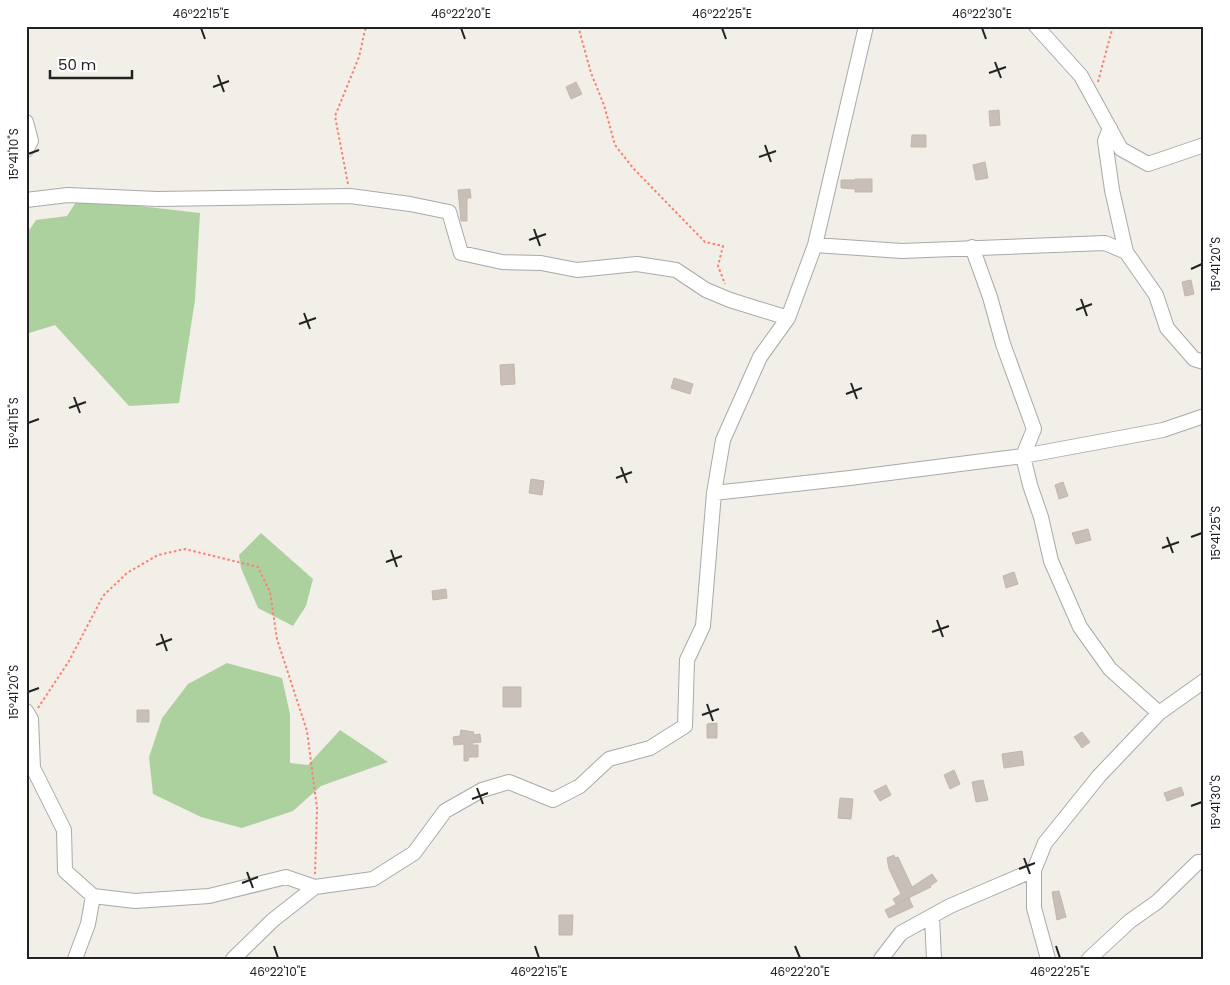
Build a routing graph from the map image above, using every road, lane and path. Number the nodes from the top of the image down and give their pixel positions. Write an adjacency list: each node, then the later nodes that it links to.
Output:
1 (368, 26): 11 (path)
2 (578, 26): 16 (path)
3 (866, 26): 13 (street)
4 (1036, 26): 6 (street)
5 (1113, 26): 6 (path)
6 (1094, 99): 8 (street)
7 (26, 122): 10 (street)
8 (1110, 128): 9 (street); 15 (street)
9 (1204, 145)
10 (26, 150)
11 (350, 196): 12 (street); 16 (street)
12 (26, 200)
13 (815, 244): 14 (street); 17 (street)
14 (972, 247): 15 (street); 20 (street)
15 (1126, 252): 18 (street)
16 (730, 300): 17 (street)
17 (788, 318): 21 (street)
18 (1204, 362)
19 (1204, 416): 20 (street)
20 (1023, 456): 21 (street); 23 (street)
21 (714, 493): 28 (street)
22 (1204, 681): 23 (street)
23 (1159, 713): 27 (street)
24 (28, 715): 25 (street); 28 (path)
25 (30, 767): 29 (street)
26 (1204, 862): 36 (street)
27 (1034, 870): 30 (street); 35 (street)
28 (315, 887): 29 (street); 32 (street)
29 (93, 896): 31 (street)
30 (932, 916): 33 (street); 34 (street)
31 (75, 959)
32 (233, 959)
33 (881, 959)
34 (934, 959)
35 (1048, 959)
36 (1089, 959)

